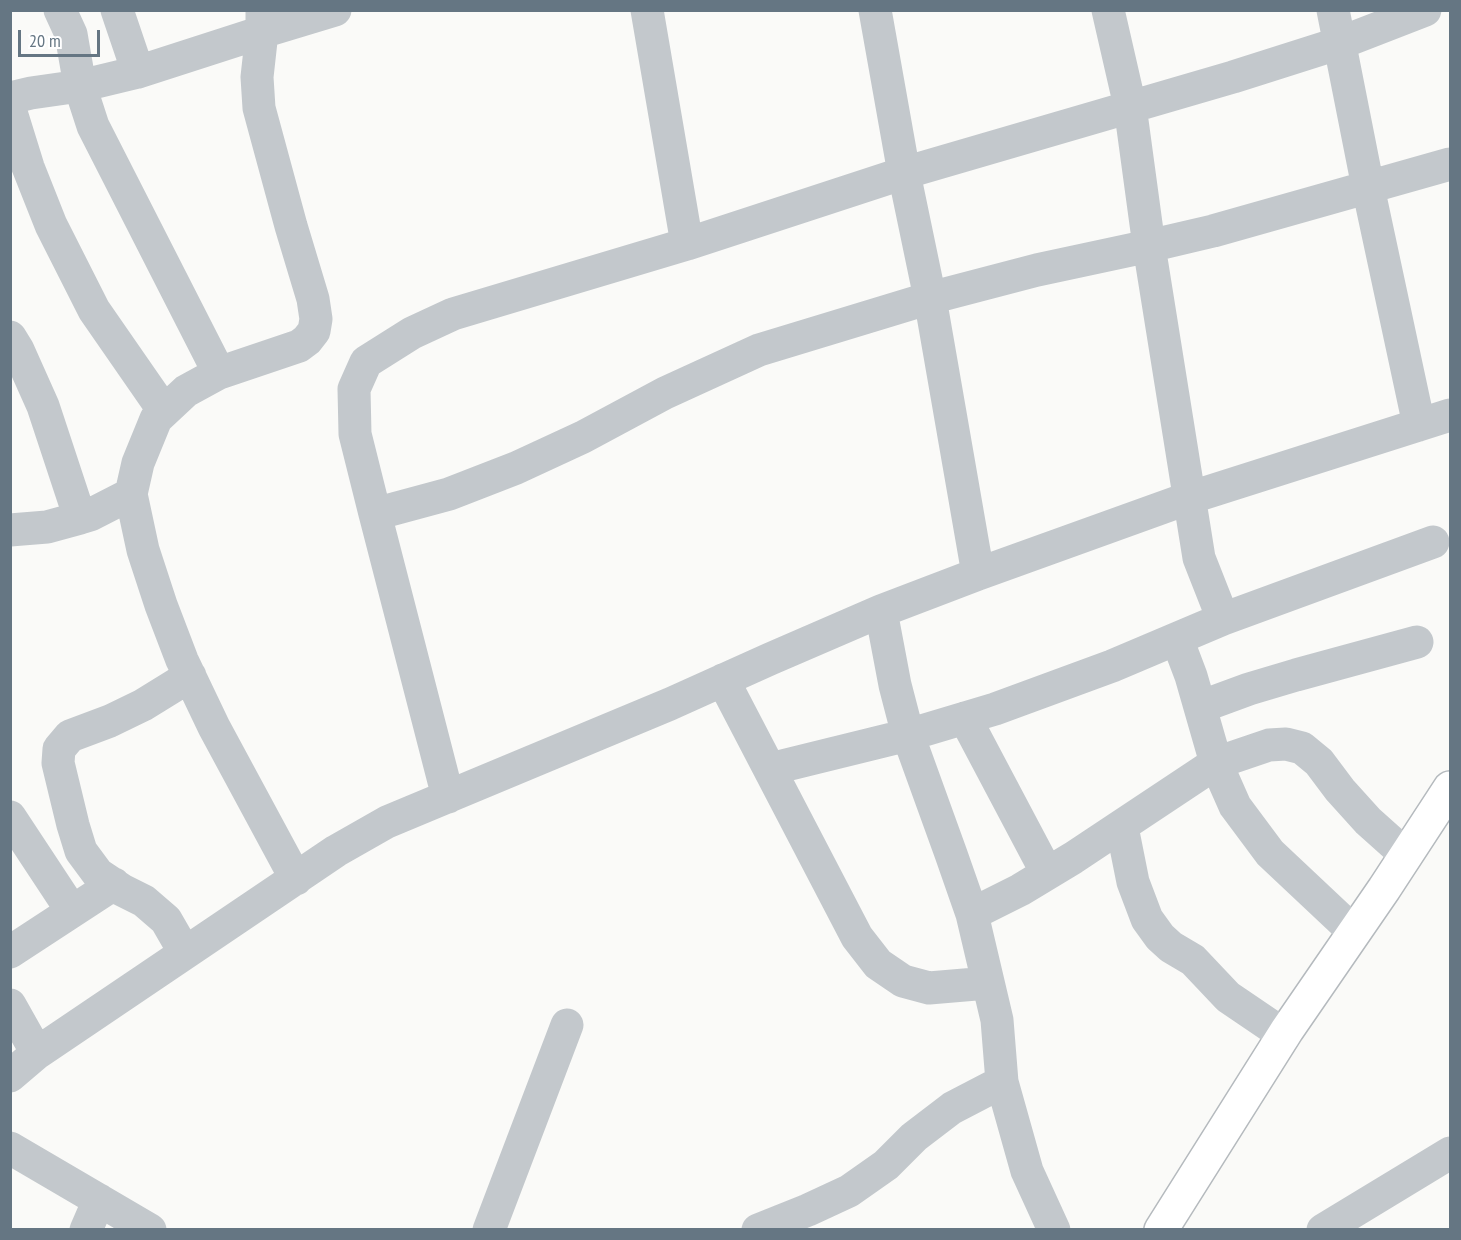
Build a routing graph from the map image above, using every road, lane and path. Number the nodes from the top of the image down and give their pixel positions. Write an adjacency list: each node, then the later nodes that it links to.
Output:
1 (60, 10): 12 (street)
2 (117, 10): 11 (street)
3 (334, 10): 9 (street)
4 (647, 10): 19 (street)
5 (874, 10): 17 (street)
6 (1108, 10): 14 (street)
7 (1333, 10): 10 (street)
8 (1425, 10): 10 (street)
9 (262, 21): 11 (street); 23 (street)
10 (1340, 43): 14 (street); 18 (street)
11 (138, 72): 12 (street)
12 (80, 86): 13 (street); 23 (street)
13 (10, 98)
14 (1130, 106): 17 (street); 20 (street)
15 (10, 109): 24 (street)
16 (1450, 164): 18 (street)
17 (904, 173): 19 (street); 21 (street)
18 (1368, 187): 20 (street); 26 (street)
19 (687, 244): 29 (street)
20 (1149, 246): 21 (street); 28 (street)
21 (930, 298): 29 (street); 33 (street)
22 (10, 337): 30 (street)
23 (219, 374): 24 (street)
24 (164, 411): 27 (street)
25 (1450, 415): 26 (street)
26 (1419, 425): 28 (street)
27 (131, 494): 30 (street); 38 (street)
28 (1189, 498): 33 (street); 35 (street)
29 (375, 514): 46 (street)
30 (80, 518): 31 (street)
31 (10, 530)
32 (1433, 542): 35 (street)
33 (978, 574): 34 (street)
34 (881, 611): 39 (street); 42 (street)
35 (1223, 619): 36 (street)
36 (1177, 639): 40 (street); 41 (street)
37 (1417, 642): 40 (street)
38 (190, 676): 51 (street); 52 (street)
39 (723, 680): 44 (street); 46 (street)
40 (1200, 707): 43 (street)
41 (965, 718): 42 (street); 50 (street)
42 (908, 735): 44 (street); 54 (street)
43 (1216, 763): 48 (street); 49 (street); 55 (street)
44 (770, 769): 58 (street)
45 (1450, 788): 49 (main road)
46 (448, 797): 51 (street)
47 (10, 817): 53 (street)
48 (1122, 827): 50 (street); 61 (street)
49 (1406, 855): 55 (main road)
50 (1047, 873): 54 (street)
51 (296, 879): 57 (street)
52 (114, 884): 53 (street); 57 (street)
53 (72, 911): 56 (street)
54 (972, 914): 58 (street)
55 (1354, 932): 61 (main road)
56 (10, 952)
57 (185, 953): 62 (street)
58 (988, 983): 64 (street)
59 (10, 1005): 62 (street)
60 (567, 1026): 70 (street)
61 (1284, 1035): 73 (main road)
62 (37, 1053): 63 (street)
63 (10, 1076)
64 (1002, 1082): 71 (street); 72 (street)
65 (10, 1148): 67 (street)
66 (1450, 1153): 74 (street)
67 (99, 1200): 68 (street); 69 (street)
68 (86, 1230)
69 (150, 1230)
70 (489, 1230)
71 (758, 1230)
72 (1054, 1230)
73 (1161, 1230)
74 (1323, 1230)

